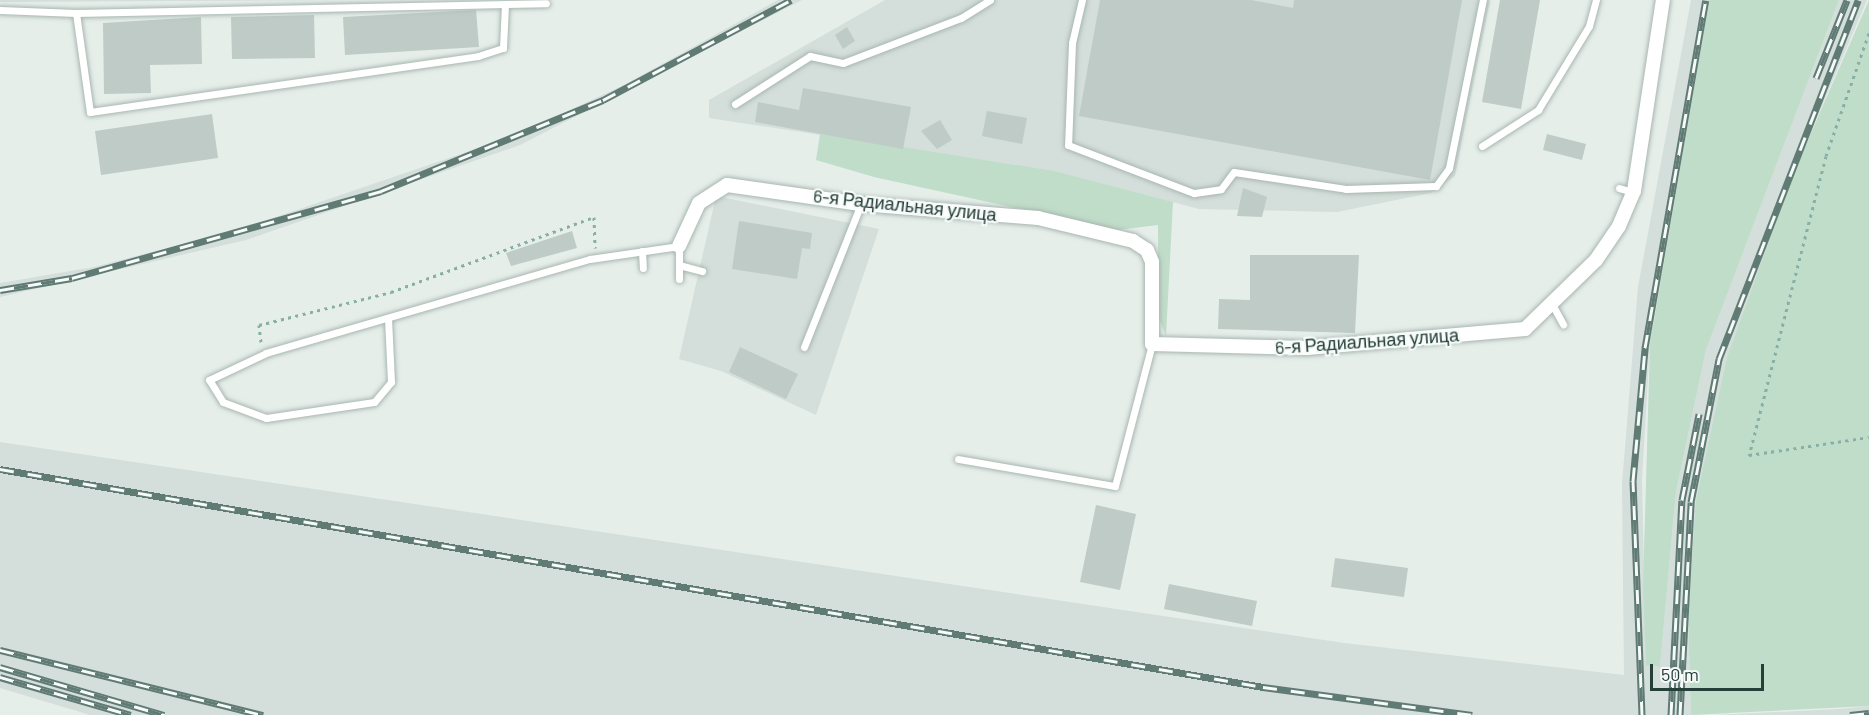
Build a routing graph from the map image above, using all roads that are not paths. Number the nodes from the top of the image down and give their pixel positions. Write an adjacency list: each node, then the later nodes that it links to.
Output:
1 (990, 0): 10 (lane)
2 (1082, 0): 3 (lane)
3 (1483, 0)
4 (1596, 0): 11 (lane)
5 (1663, 0): 13 (street, 6-я Радиальная улица)
6 (546, 3): 7 (lane)
7 (505, 4): 9 (lane); 9 (lane)
8 (0, 10): 9 (lane)
9 (75, 13)
10 (735, 104)
11 (1482, 146)
12 (1619, 188): 13 (lane)
13 (1633, 192): 21 (street, 6-я Радиальная улица)
14 (861, 204): 15 (street, 6-я Радиальная улица); 24 (street, 6-я Радиальная улица); 25 (lane)
15 (679, 246): 16 (lane); 17 (lane)
16 (642, 251): 18 (lane); 22 (lane)
17 (679, 265): 19 (lane); 20 (lane)
18 (643, 268)
19 (702, 272)
20 (679, 279)
21 (1553, 306): 23 (lane); 24 (street, 6-я Радиальная улица)
22 (388, 318): 22 (lane)
23 (1563, 324)
24 (1152, 344): 26 (lane)
25 (804, 347)
26 (958, 459)

